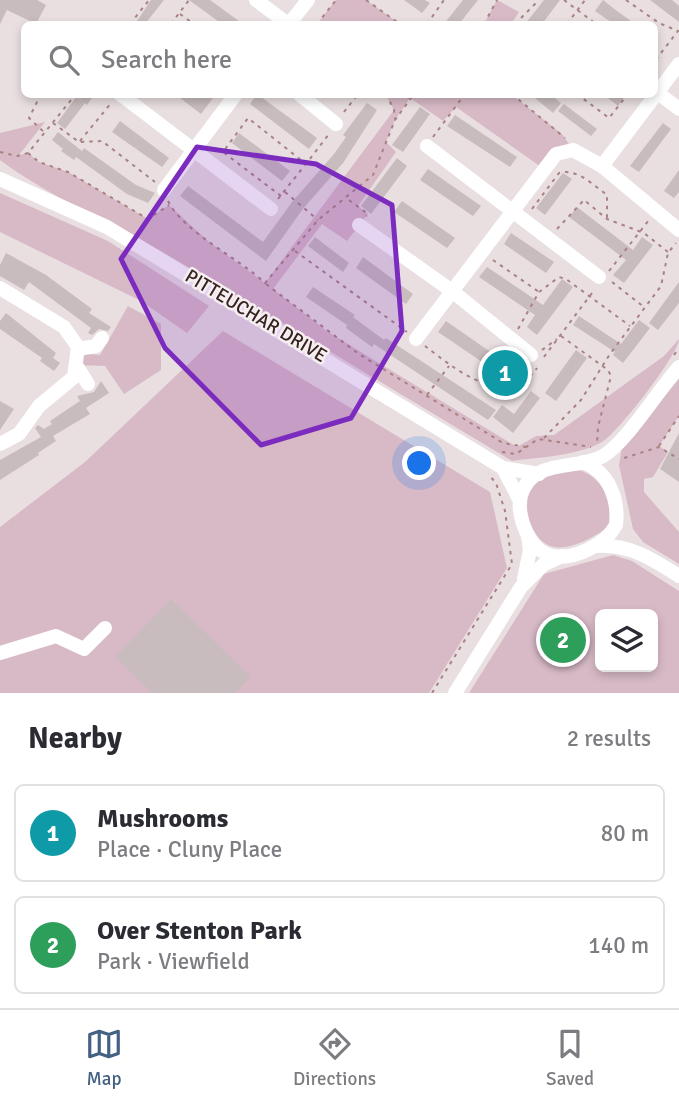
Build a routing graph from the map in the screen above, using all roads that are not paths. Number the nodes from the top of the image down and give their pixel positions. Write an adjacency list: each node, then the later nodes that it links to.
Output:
1 (256, 0): 3 (street)
2 (308, 0): 4 (street)
3 (285, 21)
4 (291, 21)
5 (679, 64): 6 (street)
6 (658, 89)
7 (658, 93): 12 (street)
8 (124, 98): 15 (street)
9 (233, 98): 15 (street)
10 (304, 98): 13 (street)
11 (651, 98): 16 (street)
12 (679, 109)
13 (336, 124)
14 (427, 146): 19 (street)
15 (194, 150): 18 (street); 20 (street)
16 (602, 166): 19 (street); 22 (street)
17 (0, 179): 36 (street, PITTEUCHAR DRIVE)
18 (164, 190)
19 (521, 207): 23 (street); 25 (street)
20 (271, 209)
21 (359, 225): 25 (street)
22 (679, 230)
23 (602, 277)
24 (0, 288): 28 (street)
25 (452, 291): 27 (street); 29 (street)
26 (102, 338): 28 (street)
27 (416, 339)
28 (78, 349): 30 (street)
29 (531, 355)
30 (76, 365): 32 (street); 33 (street)
31 (679, 367): 34 (street)
32 (88, 384)
33 (1, 442)
34 (607, 448): 35 (street); 38 (street)
35 (583, 462): 37 (street); 38 (street)
36 (503, 468): 37 (street, PITTEUCHAR DRIVE); 39 (street)
37 (539, 474): 39 (street)
38 (610, 485): 40 (street)
39 (520, 501): 41 (street)
40 (617, 515): 42 (street); 43 (street)
41 (528, 535): 44 (street); 46 (street)
42 (596, 546): 43 (street); 44 (street)
43 (638, 551): 45 (street)
44 (562, 556): 46 (street)
45 (679, 576)
46 (521, 587): 49 (street)
47 (105, 628): 48 (street)
48 (0, 653)
49 (455, 693)

